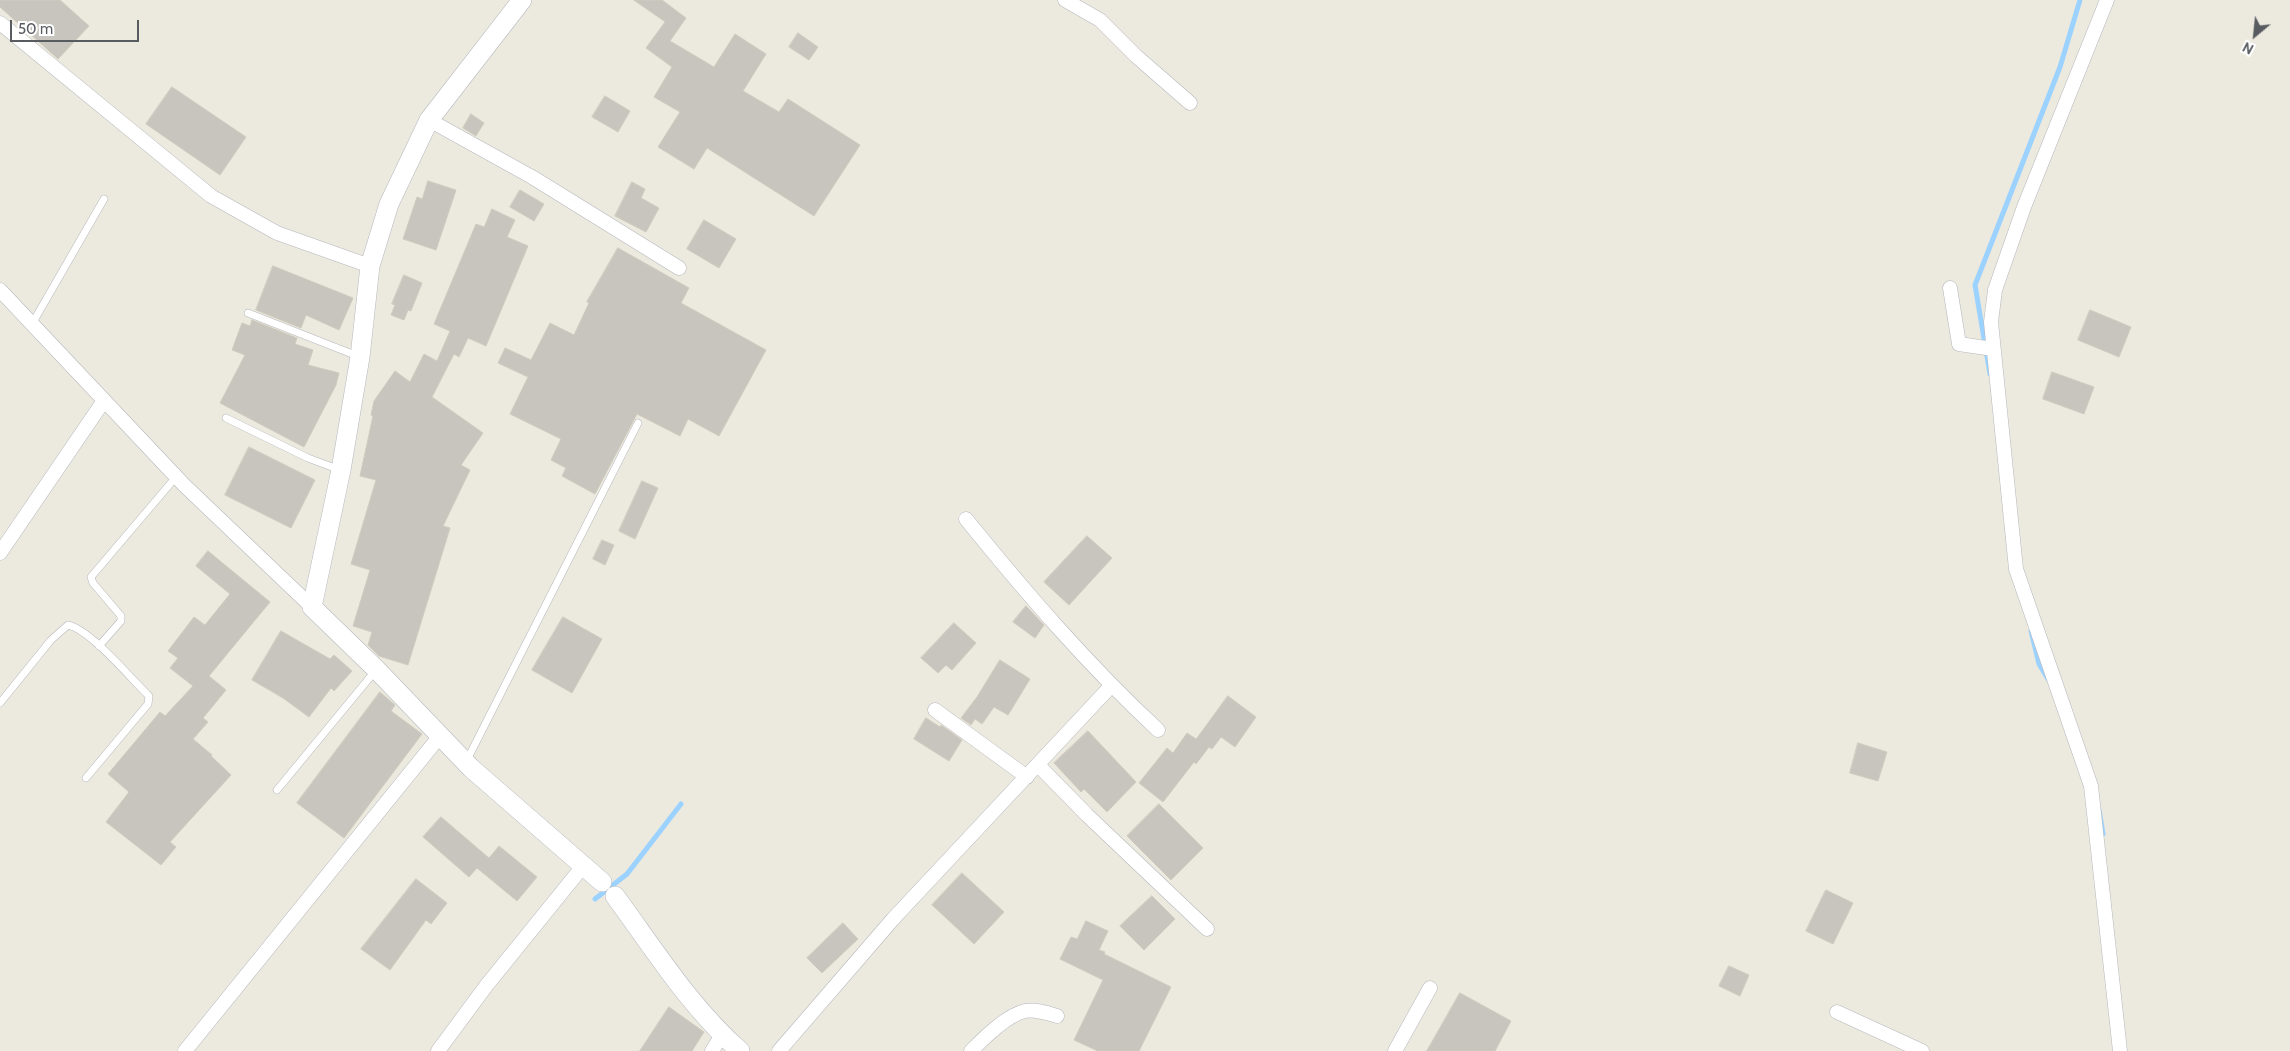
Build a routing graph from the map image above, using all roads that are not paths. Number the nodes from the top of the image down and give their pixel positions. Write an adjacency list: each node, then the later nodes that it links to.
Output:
1 (522, 0): 6 (street)
2 (1065, 0): 5 (street)
3 (2107, 0): 14 (street)
4 (0, 22): 8 (street)
5 (1190, 103)
6 (429, 120): 8 (street); 9 (street)
7 (104, 199): 13 (lane)
8 (370, 266): 15 (street)
9 (679, 268)
10 (1950, 288): 14 (street)
11 (0, 290): 13 (street)
12 (248, 312): 15 (lane)
13 (32, 325): 16 (street)
14 (1993, 348): 51 (street)
15 (360, 357): 19 (street)
16 (103, 402): 20 (street); 22 (street)
17 (226, 418): 19 (lane)
18 (638, 423): 31 (lane)
19 (341, 470): 23 (street)
20 (176, 477): 23 (street); 24 (lane)
21 (966, 519): 26 (street)
22 (0, 553)
23 (312, 607): 25 (street)
24 (99, 646): 27 (lane); 33 (lane)
25 (376, 669): 30 (street); 34 (lane)
26 (1111, 686): 29 (street); 32 (street)
27 (0, 702)
28 (935, 710): 32 (street)
29 (1158, 730)
30 (440, 736): 31 (street); 43 (street)
31 (466, 763): 35 (street)
32 (1032, 772): 38 (street); 47 (street)
33 (86, 778)
34 (277, 790)
35 (584, 865): 36 (street); 44 (street)
36 (602, 882): 37 (street)
37 (615, 896): 42 (street)
38 (1207, 929)
39 (1430, 988): 49 (street)
40 (1836, 1012): 50 (street)
41 (1057, 1016): 48 (street)
42 (722, 1035): 45 (street); 46 (street)
43 (185, 1051)
44 (438, 1051)
45 (712, 1051)
46 (740, 1051)
47 (779, 1051)
48 (971, 1051)
49 (1395, 1051)
50 (1922, 1051)
51 (2120, 1051)

